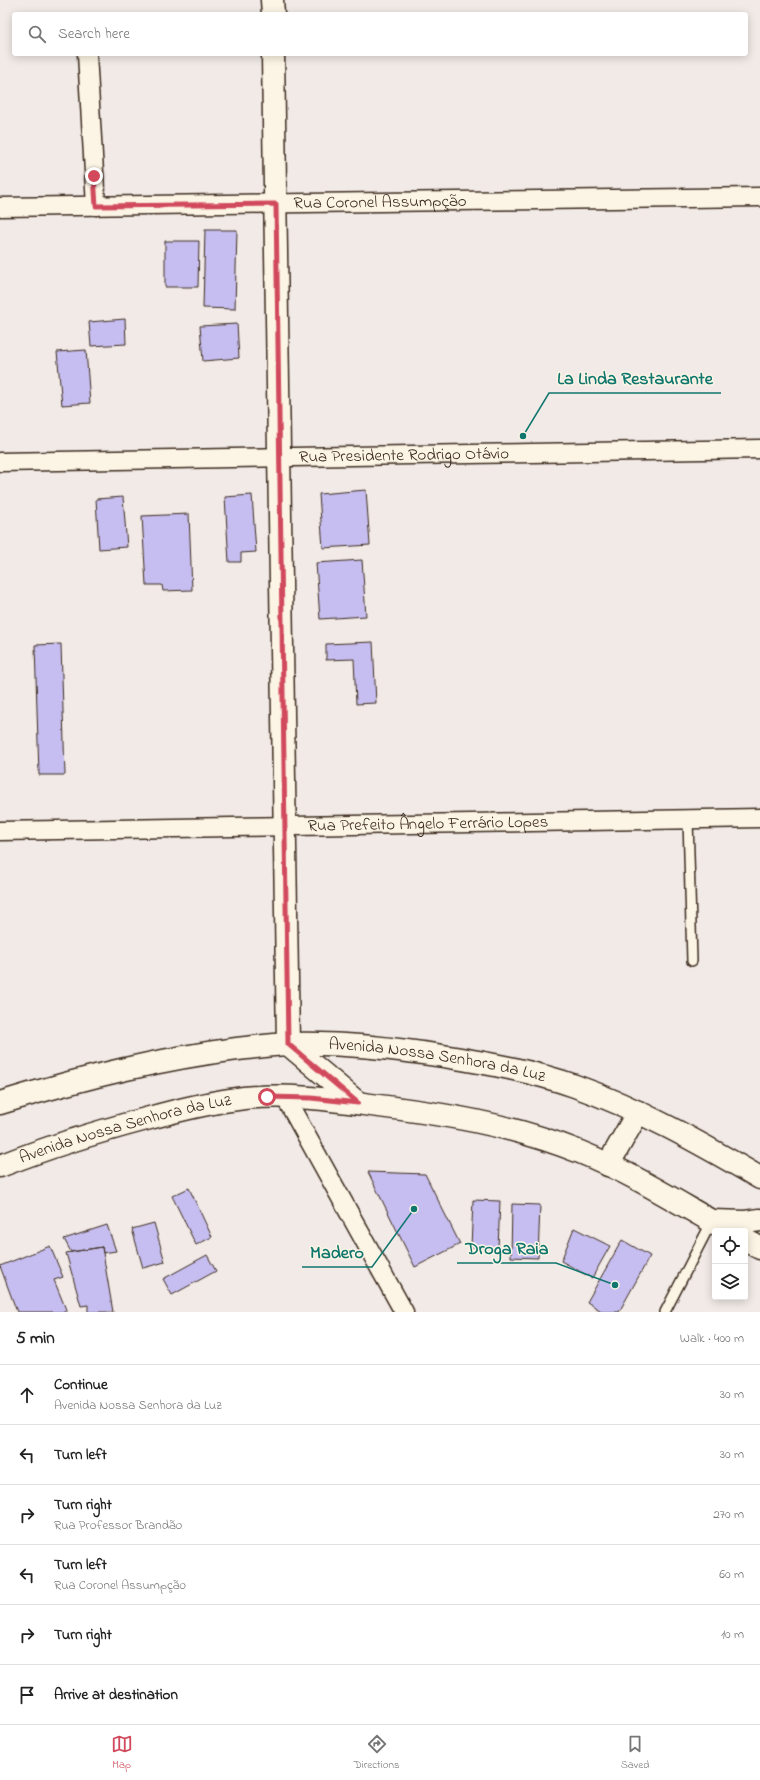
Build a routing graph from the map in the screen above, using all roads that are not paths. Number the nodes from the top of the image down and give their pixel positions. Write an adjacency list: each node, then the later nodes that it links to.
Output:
1 (272, 0): 2 (main road)
2 (273, 12)
3 (87, 56): 7 (street)
4 (273, 56): 6 (main road)
5 (760, 197): 6 (street, Rua Coronel Assumpção)
6 (276, 204): 7 (street, Rua Coronel Assumpção); 10 (main road)
7 (96, 206): 8 (street, Rua Coronel Assumpção)
8 (0, 207)
9 (760, 449): 10 (street, Rua Presidente Rodrigo Otávio)
10 (280, 457): 11 (street, Rua Presidente Rodrigo Otávio); 14 (main road)
11 (0, 462)
12 (760, 818): 13 (street, Rua Prefeito Ângelo Ferrário Lopes)
13 (688, 819): 14 (street, Rua Prefeito Ângelo Ferrário Lopes); 16 (lane)
14 (285, 827): 15 (street, Rua Prefeito Ângelo Ferrário Lopes); 17 (main road)
15 (0, 831)
16 (692, 961)
17 (288, 1044): 19 (main road, Avenida Nossa Senhora da Luz); 20 (main road); 21 (main road, Avenida Nossa Senhora da Luz)
18 (285, 1097): 20 (main road, Avenida Nossa Senhora da Luz); 23 (main road, Avenida Nossa Senhora da Luz); 29 (street)
19 (0, 1103)
20 (358, 1103): 22 (main road, Avenida Nossa Senhora da Luz)
21 (638, 1112): 22 (main road); 24 (main road, Avenida Nossa Senhora da Luz)
22 (608, 1165): 26 (main road, Avenida Nossa Senhora da Luz)
23 (0, 1166)
24 (760, 1178)
25 (760, 1220): 26 (main road)
26 (720, 1226): 30 (lane)
27 (748, 1242): 28 (main road)
28 (760, 1248)
29 (404, 1312)
30 (665, 1312)

